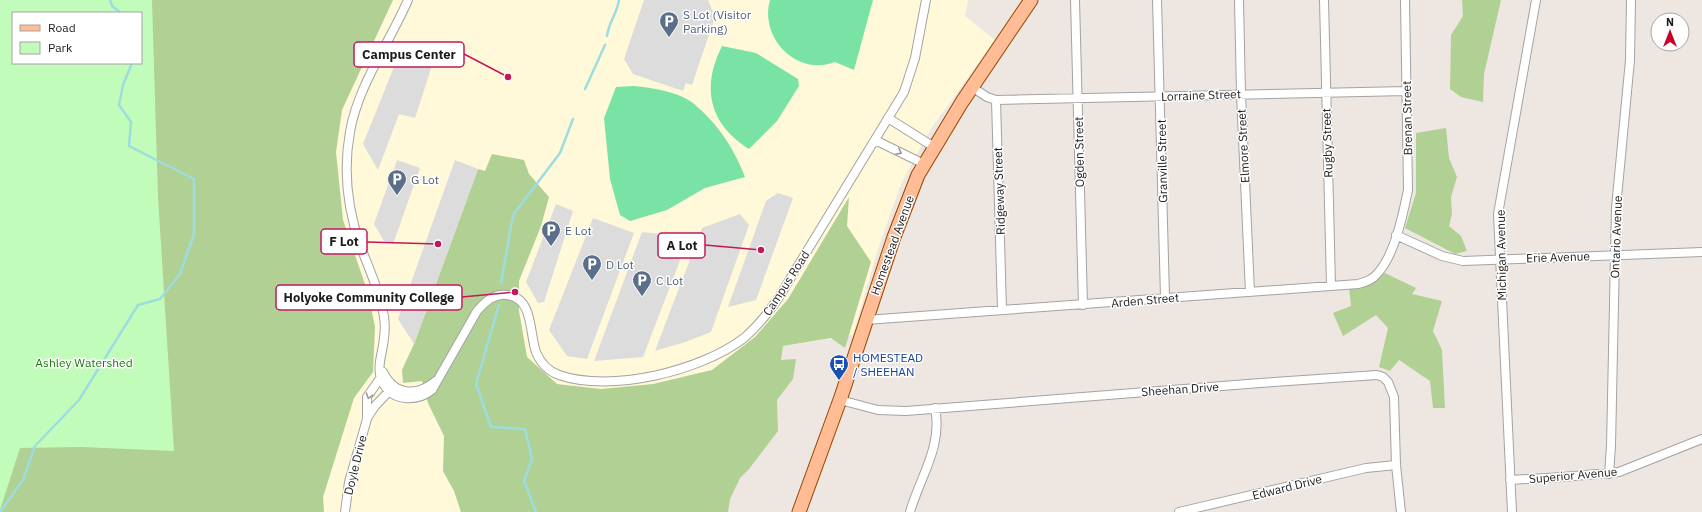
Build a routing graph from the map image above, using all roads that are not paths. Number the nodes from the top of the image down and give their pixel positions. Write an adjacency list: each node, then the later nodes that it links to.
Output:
1 (408, 0): 32 (street)
2 (926, 0): 18 (street, Campus Road)
3 (1031, 0): 11 (main road, Homestead Avenue)
4 (1075, 0): 16 (street, Ogden Street)
5 (1158, 0): 15 (street, Granville Street)
6 (1239, 0): 14 (street, Elmore Street)
7 (1324, 0): 13 (street, Rugby Street)
8 (1405, 0): 12 (street, Brenan Street)
9 (1536, 0): 25 (street, Michigan Avenue)
10 (1632, 0): 24 (street, Ontario Avenue)
11 (972, 87): 17 (street); 20 (main road, Homestead Avenue)
12 (1407, 91): 13 (street, Lorraine Street); 22 (street, Brenan Street)
13 (1326, 92): 14 (street, Lorraine Street); 26 (street, Rugby Street)
14 (1241, 94): 15 (street, Lorraine Street); 27 (street, Elmore Street)
15 (1161, 96): 16 (street, Lorraine Street); 28 (street, Granville Street)
16 (1078, 99): 17 (street, Lorraine Street); 29 (street, Ogden Street)
17 (996, 100): 30 (street, Ridgeway Street)
18 (888, 118): 19 (street, Campus Road); 20 (street)
19 (875, 140): 21 (street, one-way to 21); 33 (street, Campus Road)
20 (934, 147): 21 (main road, Homestead Avenue)
21 (924, 164): 31 (main road, Homestead Avenue)
22 (1396, 235): 25 (street, Erie Avenue); 26 (street, Arden Street)
23 (1702, 252): 24 (street, Erie Avenue)
24 (1616, 255): 25 (street, Erie Avenue); 39 (street, Ontario Avenue)
25 (1501, 260): 40 (street, Michigan Avenue)
26 (1331, 285): 27 (street, Arden Street)
27 (1250, 292): 28 (street, Arden Street)
28 (1165, 298): 29 (street, Arden Street)
29 (1083, 305): 30 (street, Arden Street)
30 (1002, 310): 31 (street, Arden Street)
31 (866, 320): 34 (main road, Homestead Avenue)
32 (383, 376): 33 (street); 36 (street, Doyle Drive, one-way to 36)
33 (391, 389): 36 (street, Doyle Drive)
34 (840, 400): 35 (street, Sheehan Drive); 42 (main road, Homestead Avenue)
35 (935, 408): 38 (street, Sheehan Drive); 43 (street)
36 (367, 419): 41 (street, Doyle Drive)
37 (1702, 440): 39 (street, Superior Avenue)
38 (1396, 465): 44 (street, Edward Drive); 45 (street, Sheehan Drive)
39 (1609, 474): 40 (street, Superior Avenue)
40 (1510, 480): 46 (street, Michigan Avenue)
41 (345, 512)
42 (799, 512)
43 (910, 512)
44 (1179, 512)
45 (1402, 512)
46 (1512, 512)

